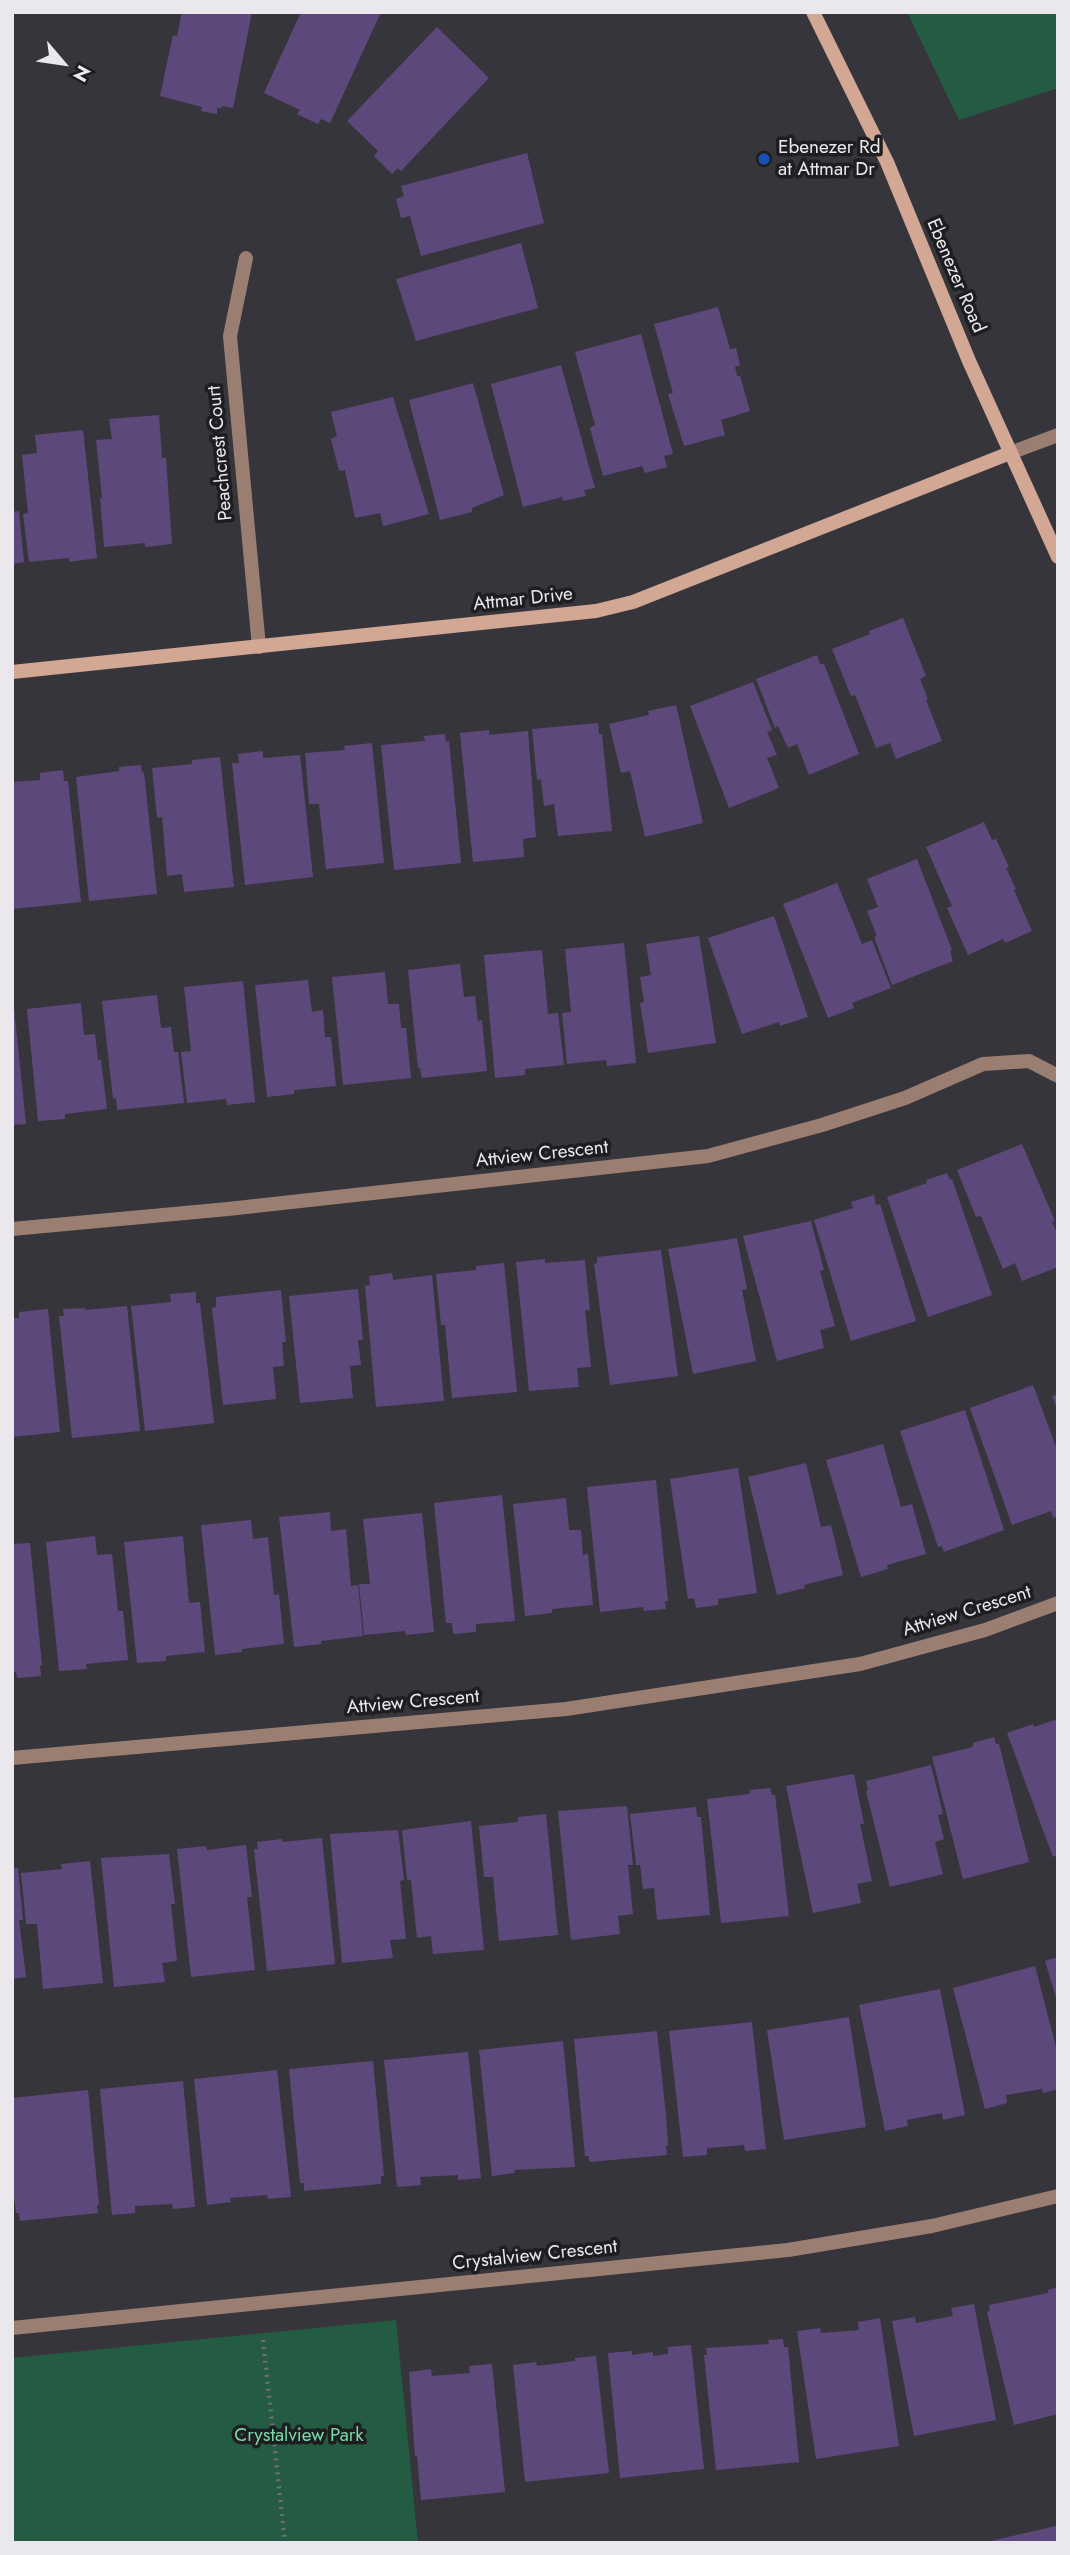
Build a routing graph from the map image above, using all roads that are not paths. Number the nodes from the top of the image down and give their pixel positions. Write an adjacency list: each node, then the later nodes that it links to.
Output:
1 (813, 12): 4 (street, Ebenezer Road)
2 (246, 258): 6 (street, Peachcrest Court)
3 (1058, 435): 4 (street)
4 (1010, 453): 5 (street, Ebenezer Road); 6 (street, Attmar Drive)
5 (1058, 557)
6 (259, 647): 7 (street, Attmar Drive)
7 (12, 672)
8 (1058, 1076): 9 (street, Attview Crescent)
9 (12, 1229)
10 (1058, 1603): 11 (street, Attview Crescent)
11 (12, 1758)
12 (1058, 2196): 13 (street, Crystalview Crescent)
13 (12, 2328)

